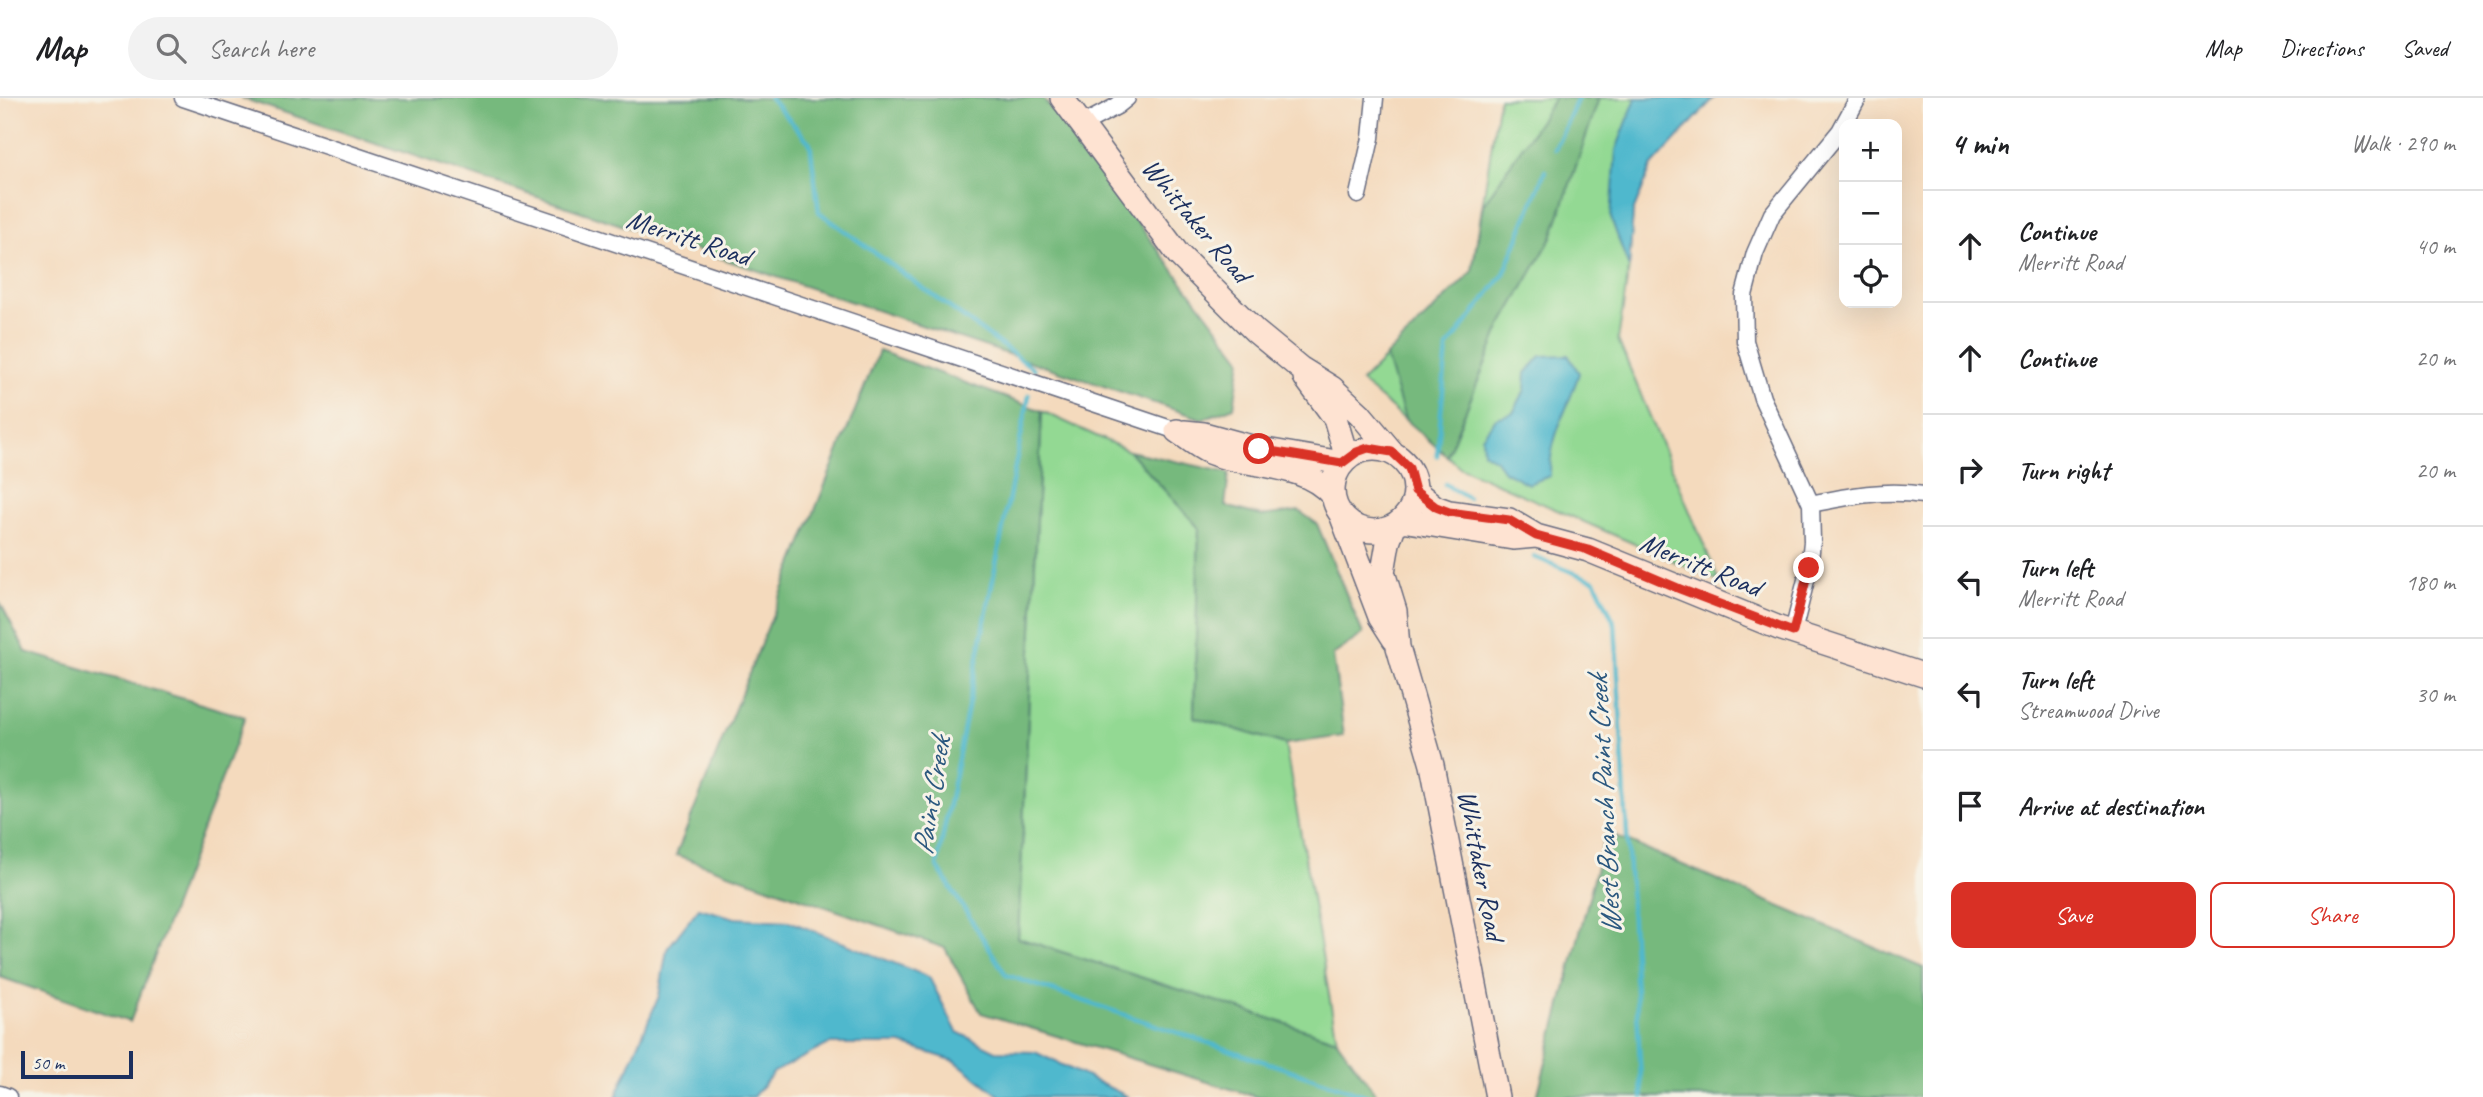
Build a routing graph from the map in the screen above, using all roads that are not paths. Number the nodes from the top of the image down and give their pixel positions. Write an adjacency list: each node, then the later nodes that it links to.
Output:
1 (183, 98): 9 (street, Merritt Road)
2 (1062, 98): 6 (main road, Whittaker Road)
3 (1127, 98): 6 (street)
4 (1375, 98): 7 (street)
5 (1858, 98): 15 (street)
6 (1081, 124): 8 (main road, Whittaker Road)
7 (1358, 195)
8 (1300, 368): 10 (main road, Whittaker Road); 11 (main road, Whittaker Road)
9 (1177, 431): 11 (main road, Merritt Road); 13 (main road, Merritt Road)
10 (1392, 452): 11 (main road); 12 (main road)
11 (1344, 460): 13 (main road)
12 (1415, 491): 17 (main road); 18 (main road, Merritt Road)
13 (1332, 495): 16 (main road)
14 (1923, 495): 15 (street)
15 (1811, 504): 19 (street)
16 (1342, 517): 17 (main road); 20 (main road, Whittaker Road)
17 (1398, 523): 18 (main road, Merritt Road); 20 (main road, Whittaker Road)
18 (1536, 536): 19 (main road, Merritt Road)
19 (1793, 632): 21 (main road, Merritt Road)
20 (1398, 647): 22 (main road, Whittaker Road)
21 (1923, 675)
22 (1496, 1090)
23 (0, 1094): 24 (street)
24 (8, 1097)

